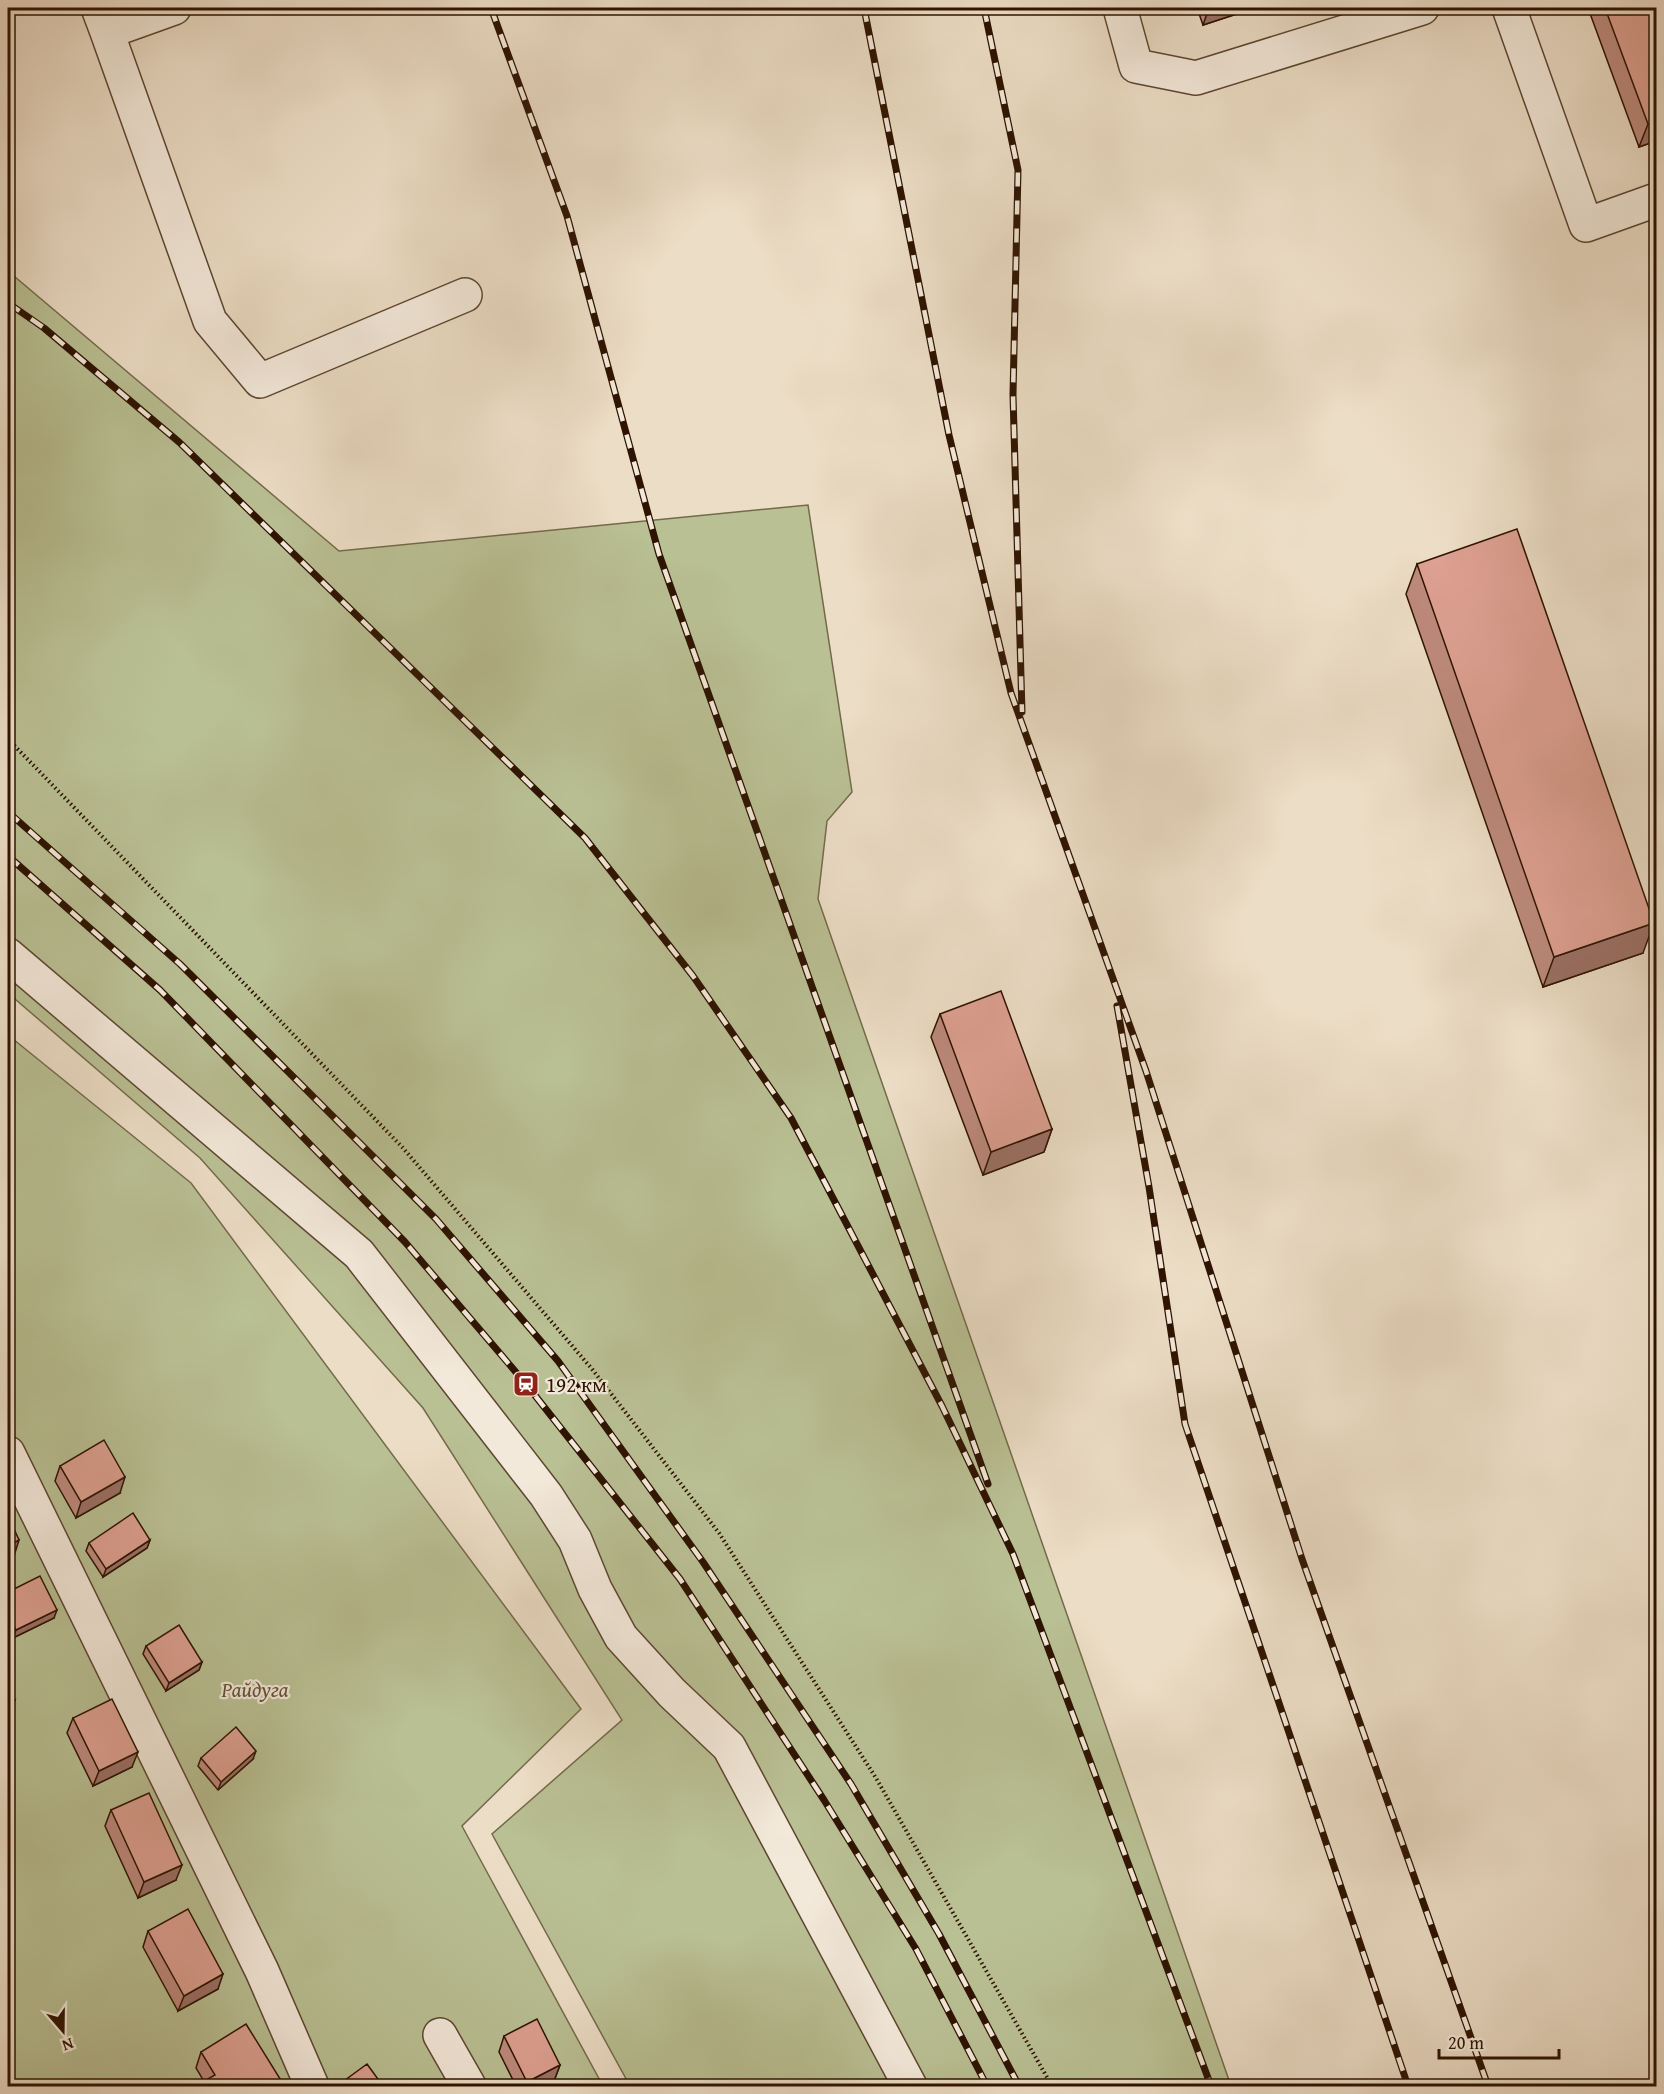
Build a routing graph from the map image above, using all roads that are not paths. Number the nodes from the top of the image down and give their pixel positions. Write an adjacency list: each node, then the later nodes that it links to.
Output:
1 (174, 8): 5 (lane)
2 (1120, 8): 3 (lane)
3 (1422, 8)
4 (1509, 8): 6 (lane)
5 (101, 28): 7 (lane)
6 (1656, 200)
7 (465, 295)
8 (8, 955): 13 (lane)
9 (8, 1453): 11 (lane)
10 (440, 2035): 12 (lane)
11 (312, 2086)
12 (469, 2086)
13 (910, 2086)

